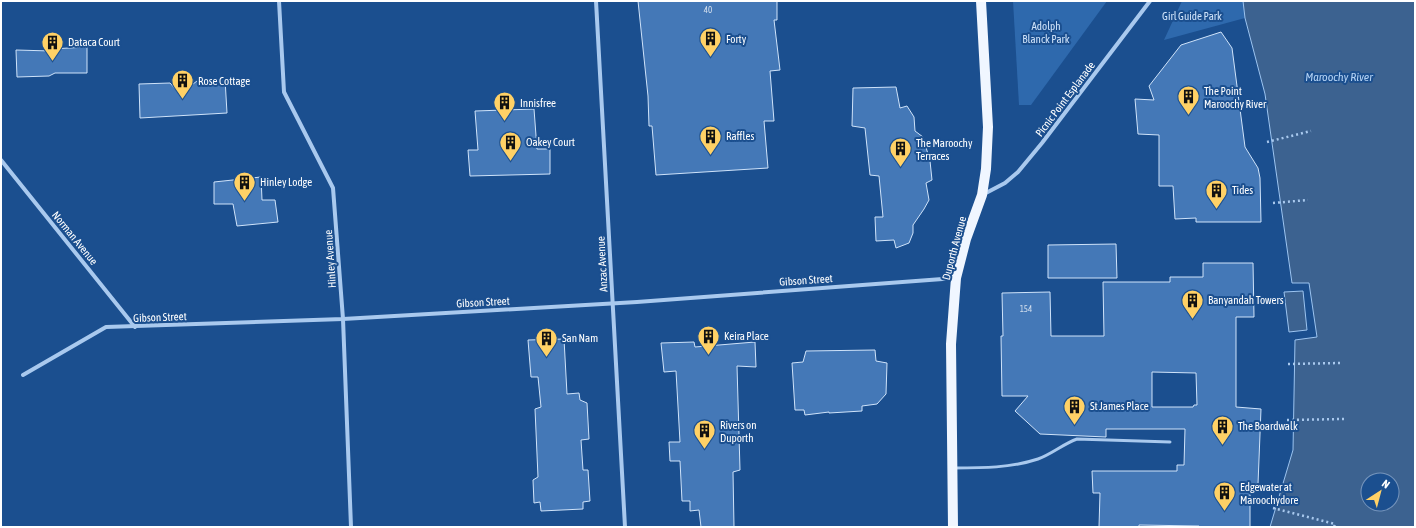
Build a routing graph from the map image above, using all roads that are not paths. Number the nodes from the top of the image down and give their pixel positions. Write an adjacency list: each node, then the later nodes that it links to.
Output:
1 (279, 1): 9 (street, Hinley Avenue)
2 (596, 1): 8 (street, Anzac Avenue)
3 (981, 1): 6 (main road, Duporth Avenue)
4 (1150, 1): 6 (street, Picnic Point Esplanade)
5 (1, 160): 10 (street, Norman Avenue)
6 (982, 195): 7 (main road, Duporth Avenue)
7 (956, 278): 8 (street, Gibson Street); 13 (main road, Duporth Avenue)
8 (613, 303): 9 (street, Gibson Street); 15 (street, Anzac Avenue)
9 (343, 320): 10 (street, Gibson Street); 14 (street, Hinley Avenue)
10 (135, 327): 11 (street, Gibson Street)
11 (23, 375)
12 (1170, 442): 13 (lane)
13 (952, 468): 16 (main road, Duporth Avenue)
14 (351, 527)
15 (625, 527)
16 (953, 527)

